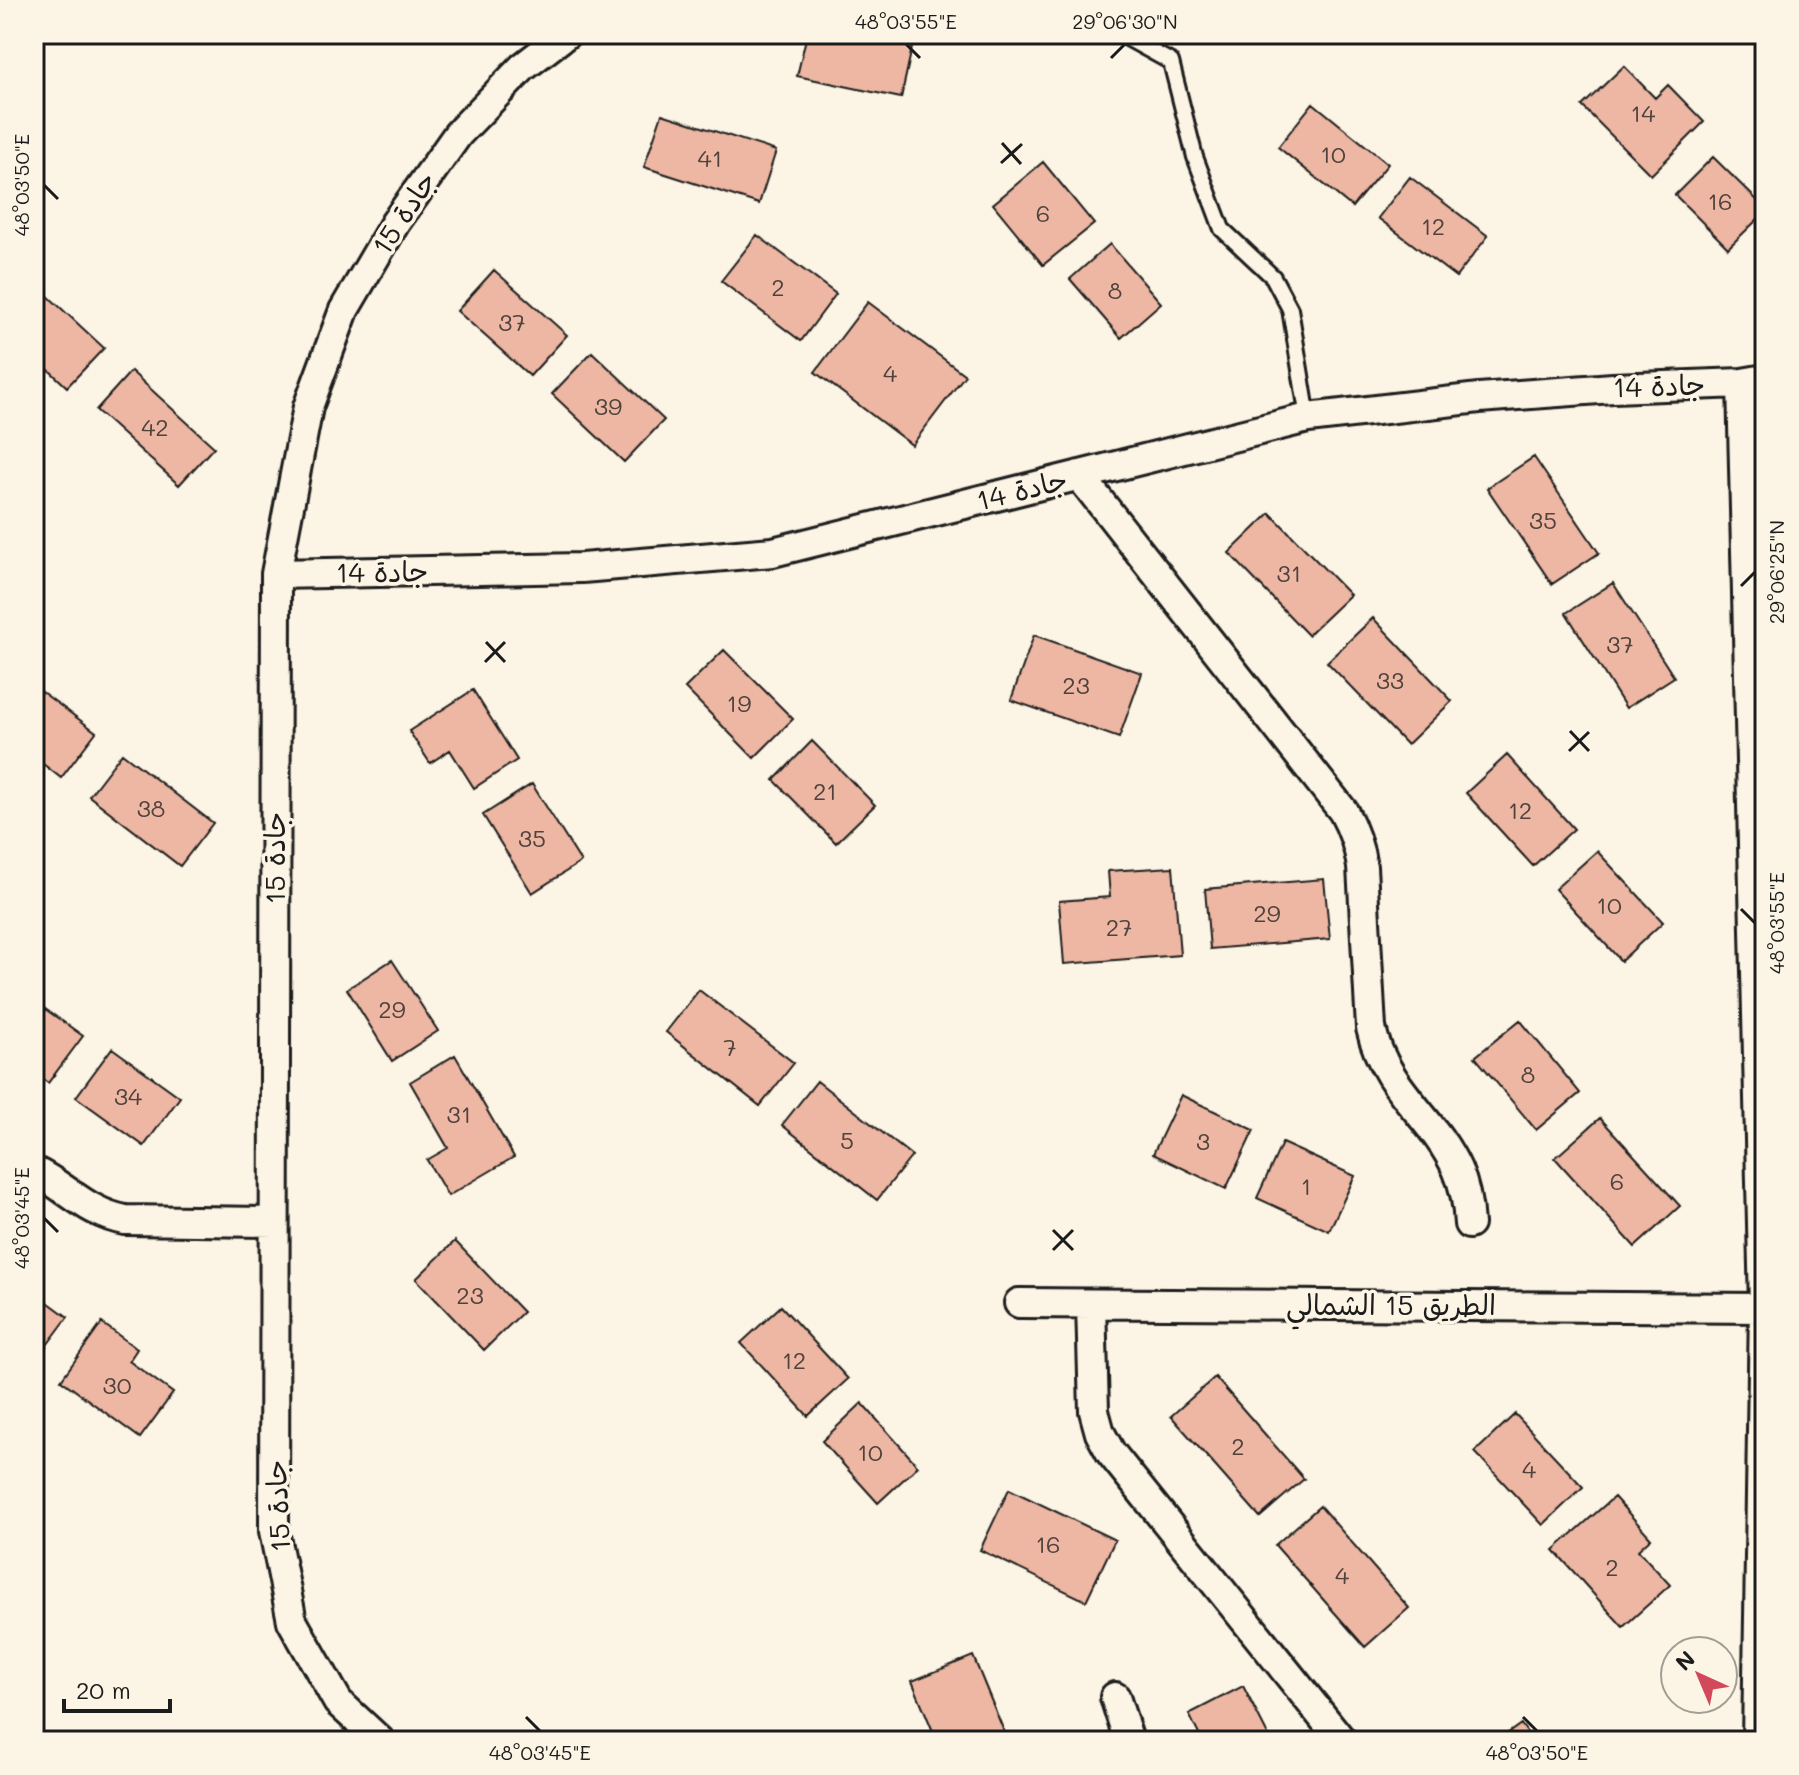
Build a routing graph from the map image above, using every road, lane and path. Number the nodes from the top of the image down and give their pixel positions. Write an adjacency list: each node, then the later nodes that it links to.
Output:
1 (566, 34): 6 (street, جادة 15)
2 (1120, 34): 4 (lane)
3 (1754, 381): 4 (street, جادة 14); 12 (street)
4 (1308, 418): 5 (street, جادة 14)
5 (1079, 475): 6 (street, جادة 14); 9 (street)
6 (276, 574): 8 (street, جادة 15)
7 (34, 1171): 8 (street)
8 (274, 1222): 14 (street, جادة 15)
9 (1469, 1224)
10 (1019, 1303): 11 (street, الطريق 15 الشمالي)
11 (1091, 1304): 12 (street, الطريق 15 الشمالي); 16 (street)
12 (1764, 1308): 17 (street)
13 (1115, 1697): 15 (street)
14 (380, 1741)
15 (1129, 1741)
16 (1342, 1741)
17 (1757, 1741)

